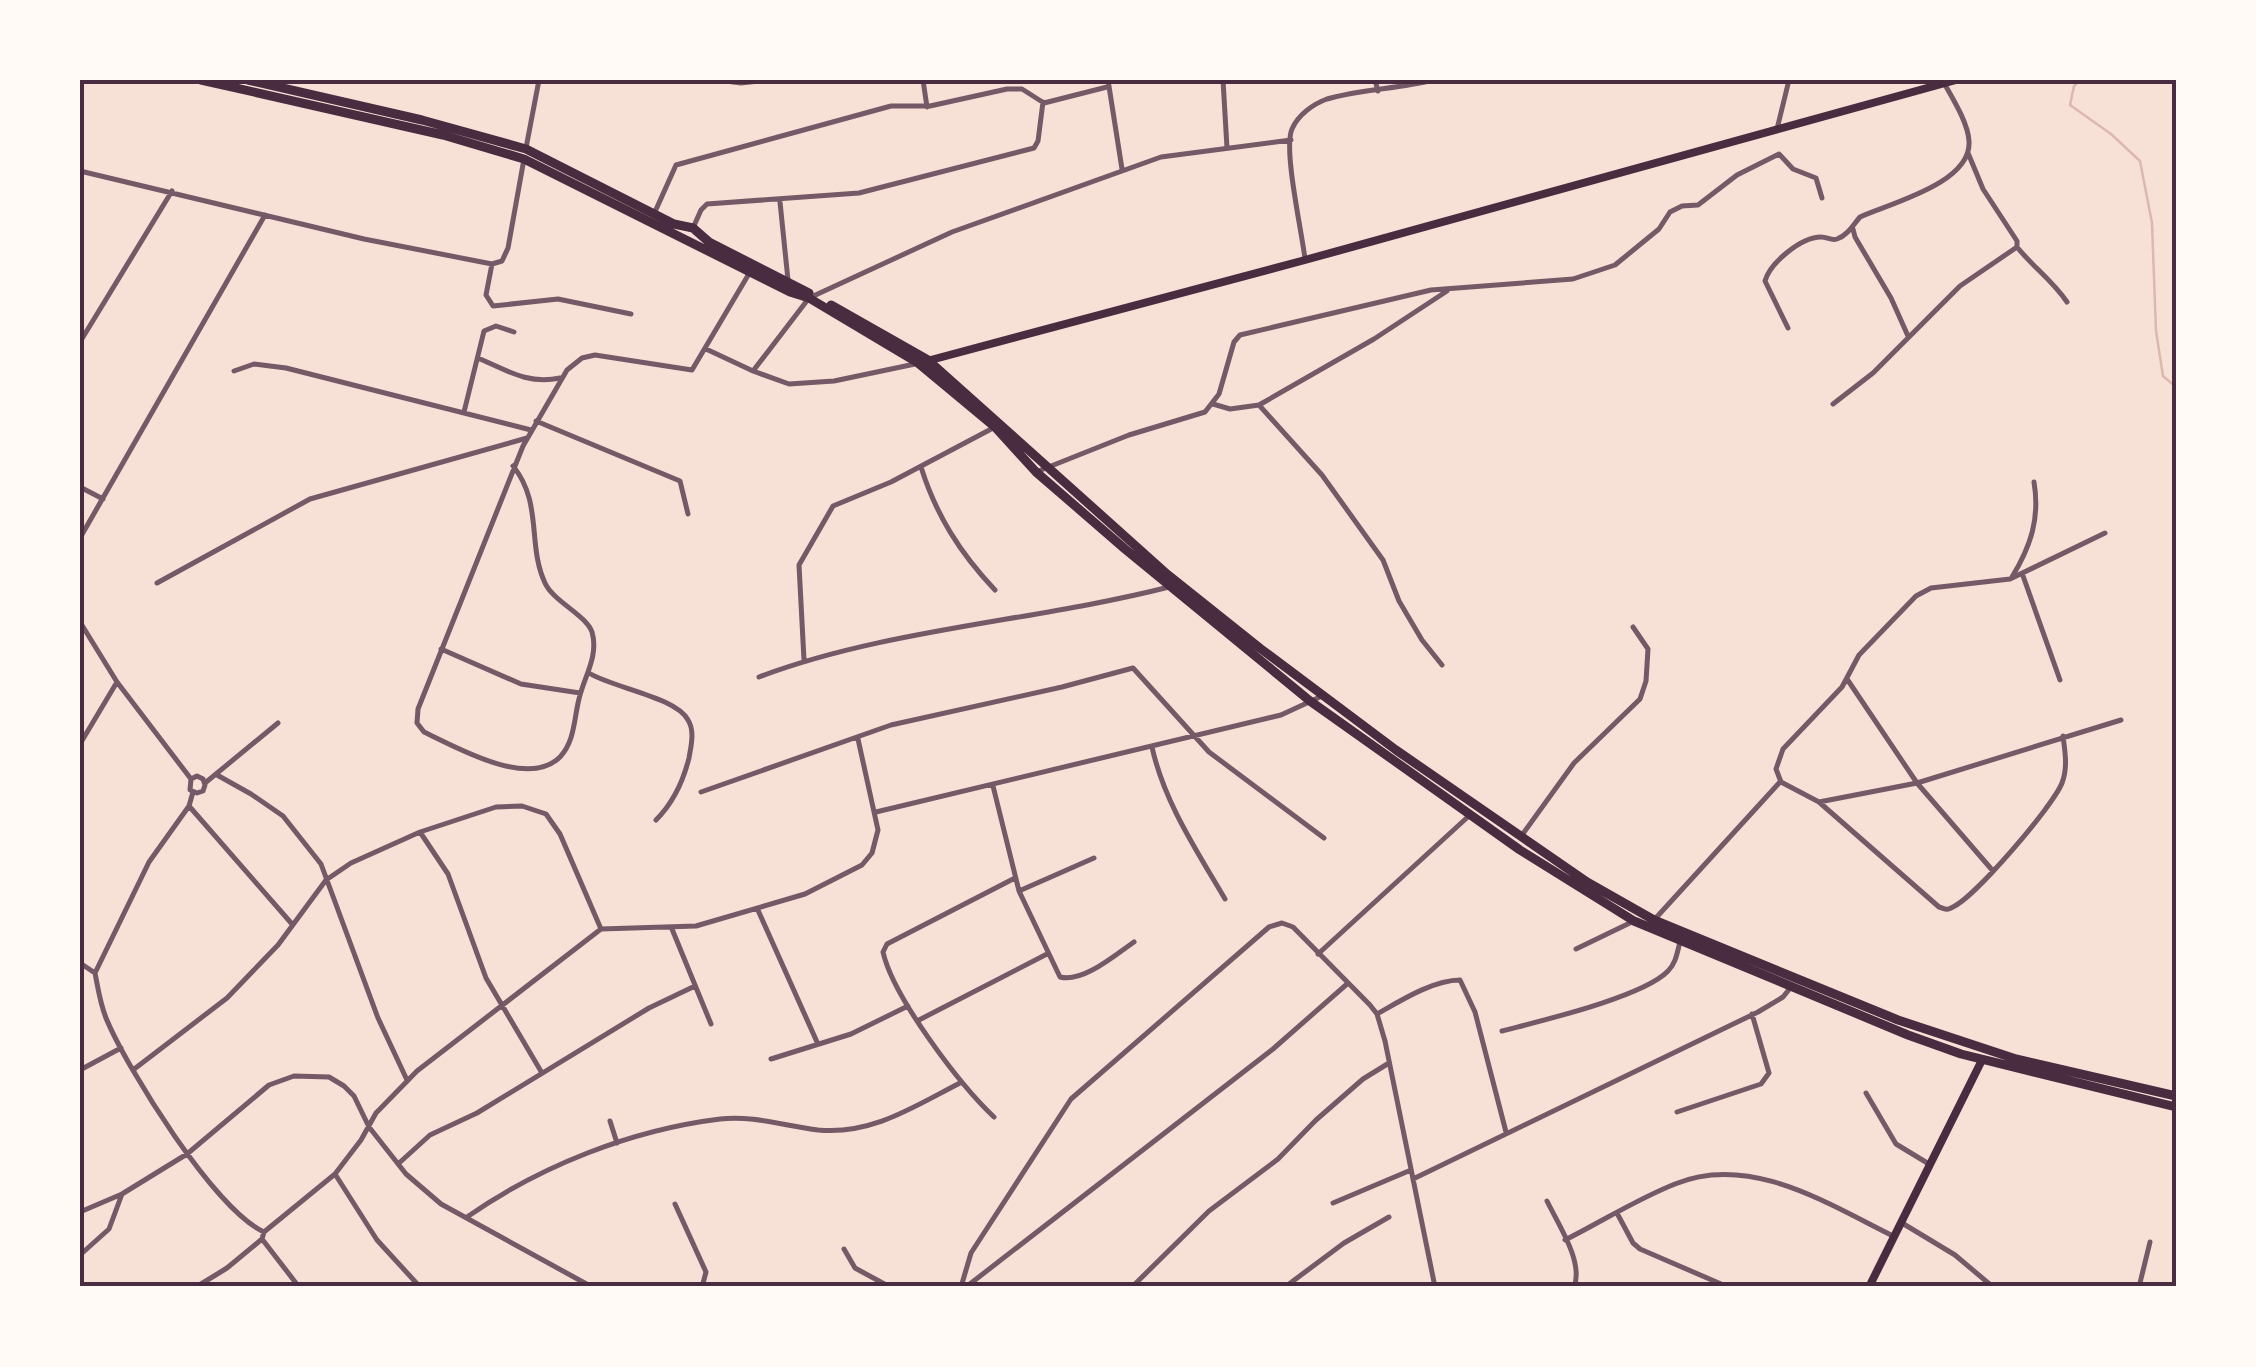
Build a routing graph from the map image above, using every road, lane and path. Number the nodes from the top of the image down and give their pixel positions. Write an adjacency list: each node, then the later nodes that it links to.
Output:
1 (200, 80): 22 (main road)
2 (248, 80): 22 (main road)
3 (539, 80): 22 (street)
4 (718, 80): 12 (street)
5 (768, 80): 12 (street)
6 (923, 80): 17 (street)
7 (1223, 80): 20 (street)
8 (1375, 80): 15 (street)
9 (1433, 80): 15 (street)
10 (1789, 80): 18 (street)
11 (1956, 80): 14 (main road)
12 (730, 81)
13 (1107, 83): 16 (street); 23 (street)
14 (1944, 84): 18 (main road); 21 (street)
15 (1378, 91): 19 (street)
16 (1042, 102): 17 (street); 27 (street)
17 (927, 107): 29 (street)
18 (1777, 129): 33 (main road)
19 (1291, 140): 20 (street); 33 (street)
20 (1228, 148): 23 (street)
21 (1968, 153): 31 (street); 32 (street)
22 (525, 154): 29 (main road); 34 (street); 35 (main road)
23 (1122, 169): 38 (street)
24 (80, 171): 25 (street)
25 (172, 191): 28 (street); 44 (street)
26 (1822, 198): 37 (street)
27 (780, 201): 30 (street); 36 (street)
28 (265, 214): 34 (street); 63 (street)
29 (654, 214): 30 (main road)
30 (692, 228): 36 (main road)
31 (1853, 229): 41 (street); 43 (street)
32 (2017, 247): 39 (street); 43 (street)
33 (1305, 260): 47 (main road)
34 (492, 264): 40 (street)
35 (750, 272): 38 (main road); 45 (street)
36 (789, 283): 38 (main road)
37 (1449, 289): 51 (street); 53 (street)
38 (812, 297): 47 (main road); 49 (street)
39 (2067, 302)
40 (632, 314)
41 (1788, 328)
42 (514, 332): 46 (street)
43 (1908, 336): 52 (street)
44 (80, 342)
45 (706, 349): 49 (street); 50 (street)
46 (478, 358): 50 (street); 54 (street)
47 (923, 362): 49 (street); 56 (main road); 60 (main road)
48 (234, 371): 54 (street)
49 (753, 371)
50 (563, 377): 55 (street)
51 (1213, 404): 53 (street); 60 (street)
52 (1833, 404)
53 (1259, 405): 76 (street)
54 (464, 412): 57 (street)
55 (536, 421): 57 (street); 64 (street)
56 (995, 427): 59 (street); 60 (main road)
57 (529, 434): 58 (street); 69 (street)
58 (513, 466): 74 (street); 77 (street)
59 (921, 466): 71 (street); 75 (street)
60 (1040, 470): 70 (main road); 83 (main road)
61 (2034, 482): 68 (street)
62 (80, 487): 63 (street)
63 (103, 499): 66 (street)
64 (688, 514)
65 (2105, 533): 67 (street)
66 (80, 538)
67 (2022, 573): 68 (street); 80 (street)
68 (2010, 579): 79 (street)
69 (157, 583)
70 (1169, 587): 75 (street); 84 (main road)
71 (996, 590)
72 (80, 622): 81 (street)
73 (1633, 627): 106 (street)
74 (441, 649): 82 (street); 82 (street)
75 (804, 660): 78 (street)
76 (1442, 665)
77 (590, 673): 82 (street); 104 (street)
78 (759, 677)
79 (1848, 679): 94 (street); 96 (street)
80 (2060, 680)
81 (116, 682): 90 (street); 93 (street)
82 (580, 693)
83 (1323, 696): 84 (street); 102 (main road)
84 (1310, 701): 87 (street); 102 (main road)
85 (2122, 720): 88 (street)
86 (278, 723): 92 (street)
87 (1197, 736): 89 (street); 91 (street); 107 (street)
88 (2063, 736): 96 (street); 109 (street)
89 (858, 739): 99 (street); 103 (street)
90 (80, 744)
91 (1152, 747): 97 (street); 113 (street)
92 (217, 775): 95 (street); 111 (street)
93 (191, 778): 95 (street); 98 (street)
94 (1780, 782): 100 (street); 115 (street)
95 (205, 783): 98 (street)
96 (1917, 783): 100 (street); 109 (street)
97 (993, 786): 103 (street); 110 (street)
98 (194, 792): 101 (street)
99 (701, 792)
100 (1819, 802): 109 (street)
101 (189, 806): 117 (street); 126 (street)
102 (1474, 811): 106 (main road); 116 (main road); 124 (street)
103 (876, 812): 114 (street)
104 (656, 820)
105 (420, 832): 111 (street); 118 (street); 130 (street)
106 (1520, 837): 115 (main road)
107 (1324, 838)
108 (1094, 858): 112 (street)
109 (1992, 871)
110 (1015, 878): 112 (street); 131 (street)
111 (326, 880): 117 (street); 145 (street)
112 (1019, 891): 123 (street)
113 (1225, 899)
114 (757, 908): 119 (street); 137 (street)
115 (1654, 920): 139 (main road)
116 (1634, 921): 121 (main road); 122 (street)
117 (292, 924): 143 (street)
118 (601, 929): 119 (street); 130 (street)
119 (672, 929): 128 (street)
120 (1134, 942): 123 (street)
121 (1680, 942): 129 (main road); 136 (street)
122 (1576, 949)
123 (1047, 954): 134 (street)
124 (1318, 954): 127 (street); 183 (street)
125 (80, 964): 126 (street)
126 (96, 973): 138 (street)
127 (1347, 984): 132 (street); 183 (street)
128 (695, 986): 135 (street); 144 (street)
129 (1791, 986): 133 (street); 139 (main road)
130 (503, 1004): 144 (street); 145 (street)
131 (909, 1005): 134 (street); 137 (street)
132 (1377, 1014): 141 (street); 154 (street)
133 (1752, 1014): 150 (street); 154 (street)
134 (918, 1020): 146 (street)
135 (711, 1024)
136 (1502, 1031)
137 (818, 1043): 140 (street)
138 (120, 1048): 142 (street); 143 (street)
139 (1985, 1055): 148 (main road); 149 (main road); 158 (main road)
140 (771, 1059)
141 (1389, 1063): 159 (street); 184 (street)
142 (80, 1070)
143 (133, 1070): 156 (street)
144 (542, 1073): 157 (street)
145 (407, 1080): 153 (street)
146 (960, 1083): 151 (street); 155 (street)
147 (1866, 1093): 158 (street)
148 (2176, 1096)
149 (2176, 1107)
150 (1677, 1112)
151 (994, 1117)
152 (610, 1121): 155 (street)
153 (368, 1127): 156 (street); 157 (street); 160 (street)
154 (1506, 1132): 161 (street)
155 (617, 1143): 168 (street)
156 (187, 1154): 162 (street); 171 (street)
157 (398, 1164): 168 (street)
158 (1929, 1164): 170 (main road)
159 (1411, 1170): 161 (street); 164 (street)
160 (335, 1174): 171 (street); 179 (street)
161 (1413, 1179): 186 (street)
162 (122, 1194): 166 (street); 176 (street)
163 (1547, 1201): 173 (street)
164 (1334, 1202)
165 (675, 1204): 181 (street)
166 (80, 1212)
167 (1618, 1214): 172 (street); 173 (street); 188 (street)
168 (466, 1217): 180 (street)
169 (1390, 1217): 185 (street)
170 (1900, 1222): 172 (main road); 190 (street)
171 (263, 1236): 177 (street); 178 (street)
172 (1893, 1236): 189 (main road)
173 (1565, 1240): 187 (street)
174 (2150, 1242): 191 (street)
175 (844, 1249): 182 (street)
176 (80, 1256)
177 (196, 1287)
178 (299, 1287)
179 (420, 1287)
180 (592, 1287)
181 (702, 1287)
182 (890, 1287)
183 (960, 1287)
184 (1132, 1287)
185 (1285, 1287)
186 (1435, 1287)
187 (1574, 1287)
188 (1728, 1287)
189 (1869, 1287)
190 (1993, 1287)
191 (2139, 1287)

